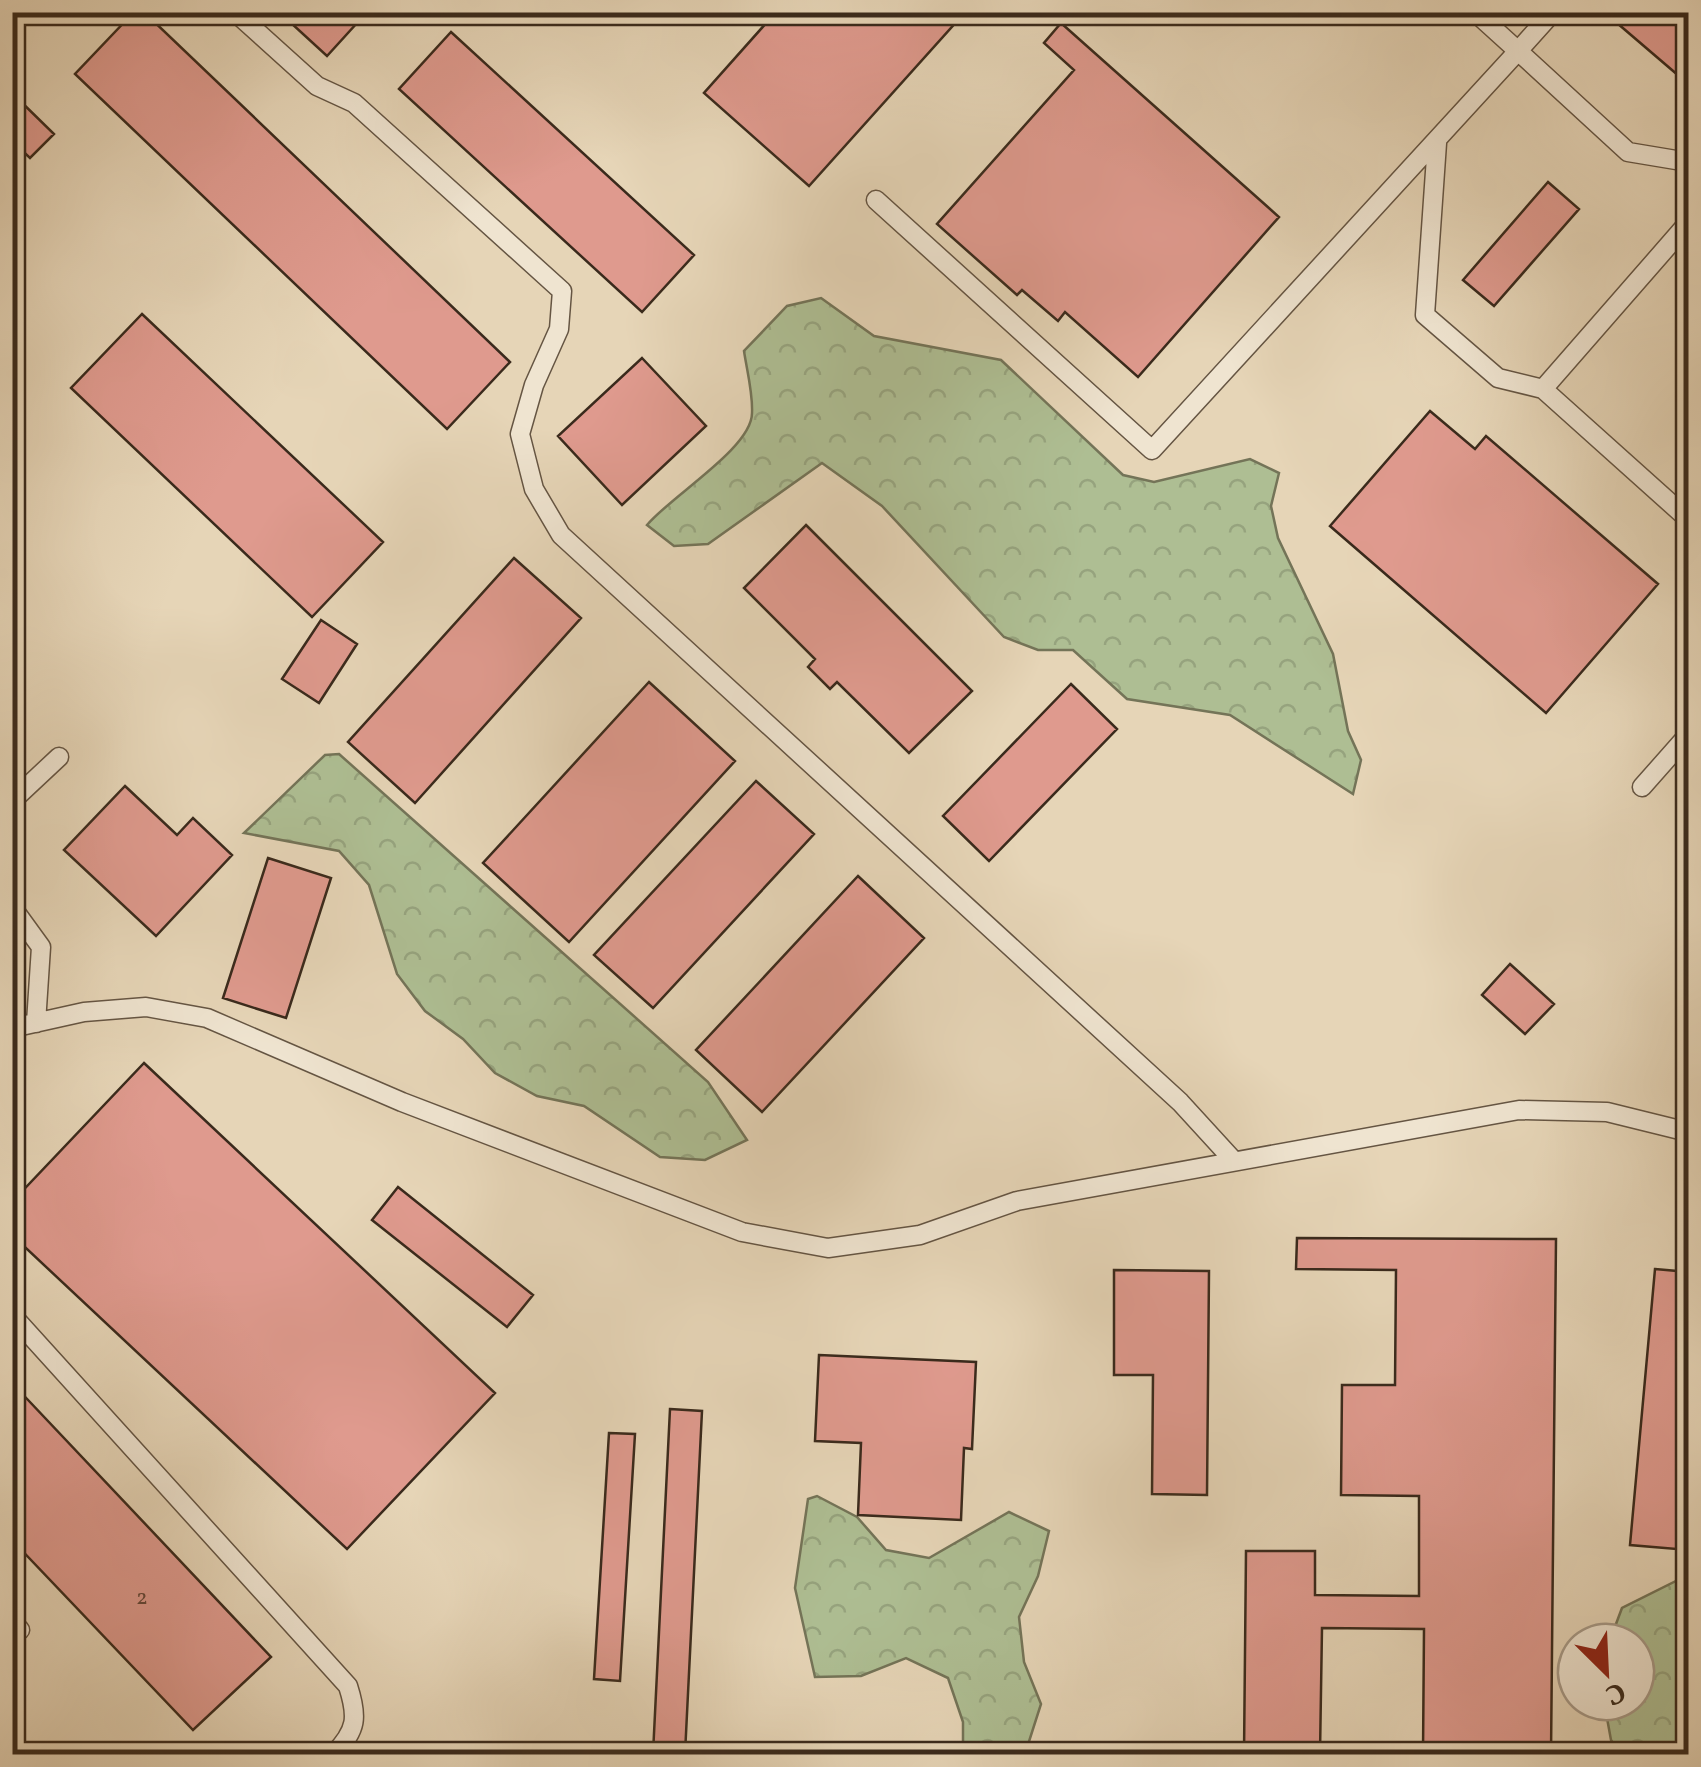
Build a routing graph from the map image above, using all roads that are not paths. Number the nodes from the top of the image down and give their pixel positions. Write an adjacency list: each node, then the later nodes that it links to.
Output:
1 (235, 12): 19 (lane)
2 (1475, 12): 4 (lane)
3 (1552, 12): 4 (lane)
4 (1518, 51): 5 (lane); 6 (lane)
5 (1437, 143): 7 (lane); 9 (lane)
6 (1688, 162)
7 (876, 200)
8 (1688, 223): 9 (lane)
9 (1543, 388): 10 (lane)
10 (1688, 520)
11 (1688, 735): 13 (lane)
12 (59, 757): 14 (lane)
13 (1642, 787)
14 (12, 801)
15 (12, 908): 16 (lane)
16 (36, 1024): 17 (lane); 19 (lane)
17 (12, 1028)
18 (1688, 1132): 19 (lane)
19 (1234, 1162)
20 (12, 1315): 21 (lane)
21 (334, 1754)

